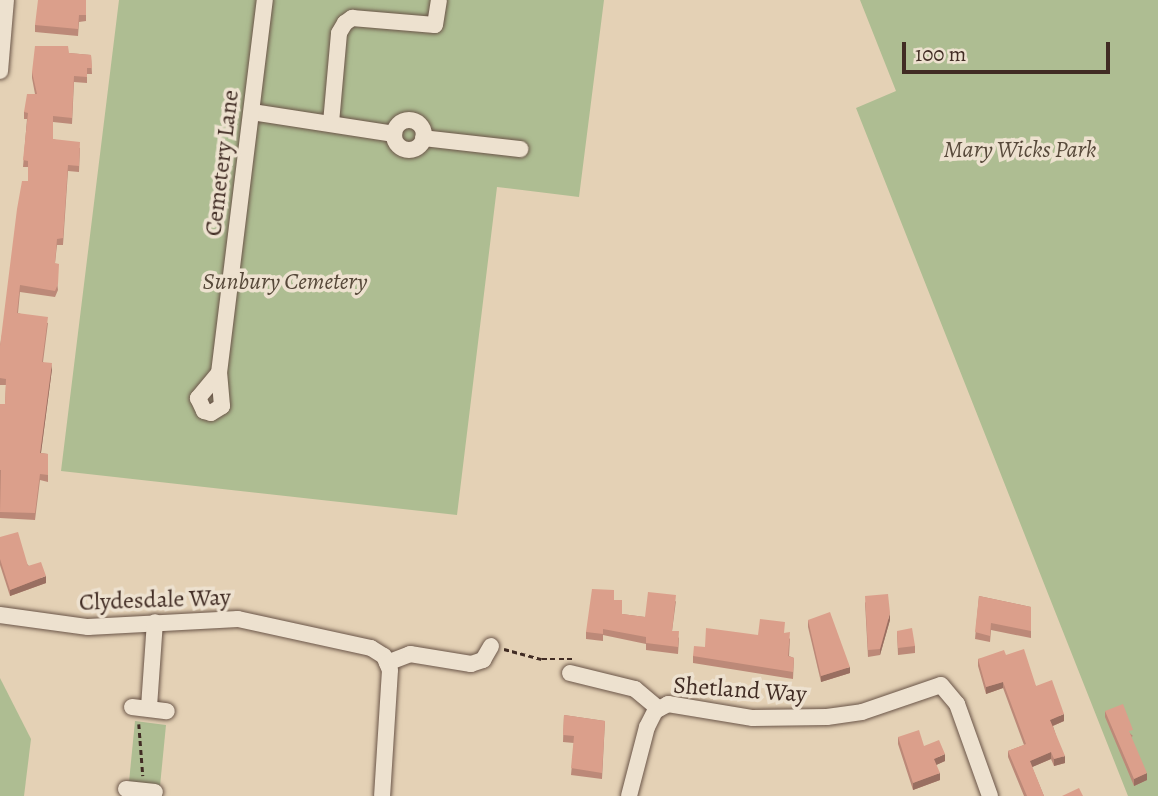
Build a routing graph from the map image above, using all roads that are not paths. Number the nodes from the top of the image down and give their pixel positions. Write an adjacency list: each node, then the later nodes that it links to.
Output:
1 (6, 0): 4 (street)
2 (265, 0): 5 (street, Cemetery Lane)
3 (439, 0): 6 (street)
4 (0, 71)
5 (251, 112): 6 (street); 8 (street, Cemetery Lane)
6 (331, 123): 7 (street)
7 (520, 149)
8 (219, 373)
9 (0, 615): 10 (street, Clydesdale Way)
10 (155, 622): 12 (street, Clydesdale Way); 14 (street)
11 (491, 646): 12 (street)
12 (387, 663): 18 (street)
13 (570, 673): 16 (street)
14 (149, 707): 15 (street); 17 (street)
15 (132, 708)
16 (659, 709): 19 (street); 20 (street, Shetland Way)
17 (167, 711)
18 (382, 796)
19 (629, 796)
20 (990, 796)

